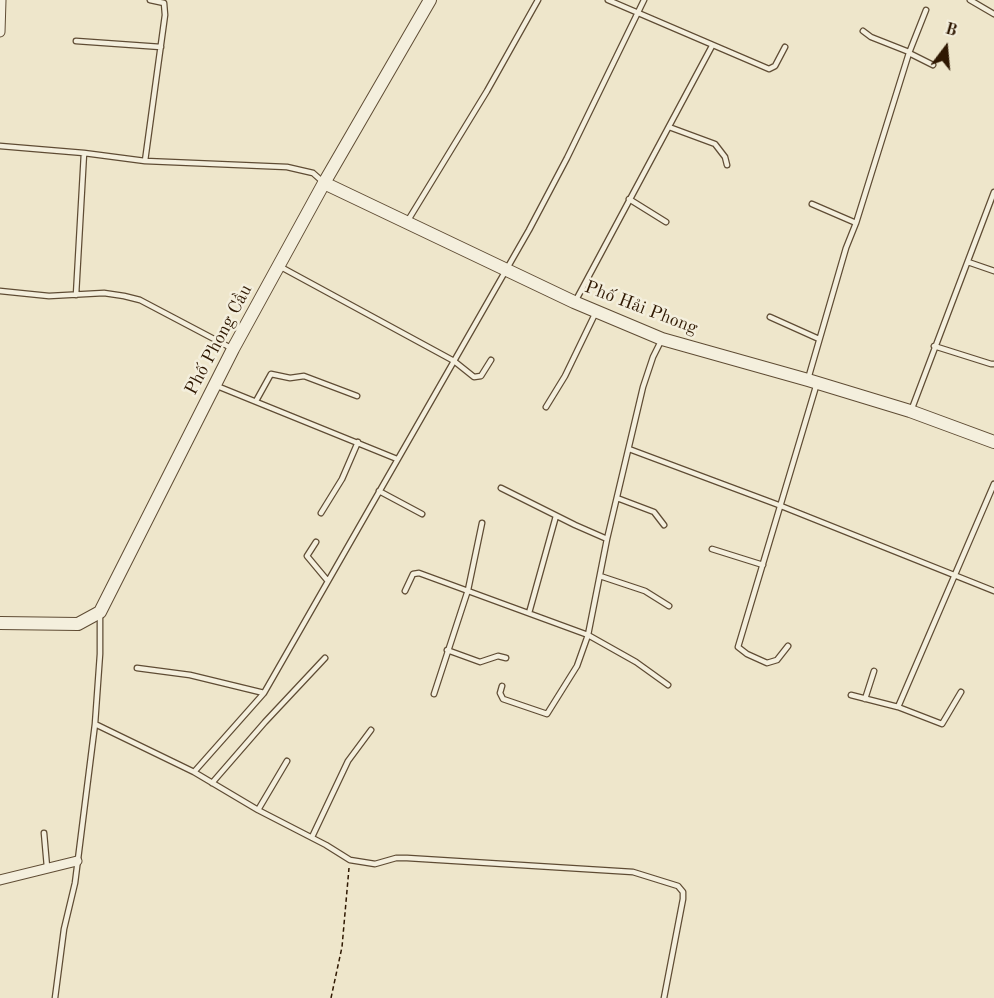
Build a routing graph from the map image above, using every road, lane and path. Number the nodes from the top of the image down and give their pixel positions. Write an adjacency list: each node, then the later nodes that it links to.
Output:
1 (1, 0): 12 (street)
2 (150, 0): 15 (lane)
3 (430, 0): 24 (street, Phố Phong Cầu)
4 (538, 0): 28 (lane)
5 (608, 0): 9 (lane)
6 (644, 0): 9 (lane)
7 (970, 0): 10 (lane)
8 (926, 10): 17 (lane)
9 (636, 13): 14 (lane); 33 (lane)
10 (994, 14)
11 (863, 31): 17 (lane)
12 (0, 32)
13 (76, 41): 15 (lane)
14 (712, 46): 16 (lane); 19 (lane)
15 (161, 47): 22 (lane)
16 (785, 47)
17 (909, 53): 18 (lane); 30 (lane)
18 (933, 65)
19 (669, 127): 23 (lane); 26 (lane)
20 (0, 146): 21 (lane)
21 (84, 153): 22 (lane); 36 (lane)
22 (145, 161): 24 (lane)
23 (727, 165)
24 (324, 183): 28 (street, Phố Hải Phong); 32 (street, Phố Phong Cầu)
25 (994, 192): 31 (lane)
26 (629, 199): 29 (lane); 37 (lane)
27 (812, 204): 30 (lane)
28 (408, 222): 33 (street, Phố Hải Phong)
29 (666, 222)
30 (856, 223): 41 (lane)
31 (968, 262): 34 (lane); 42 (lane)
32 (279, 266): 43 (street, Phố Phong Cầu); 44 (lane)
33 (505, 270): 37 (street, Phố Hải Phong); 44 (lane)
34 (994, 271)
35 (0, 291): 36 (lane)
36 (76, 295): 43 (lane)
37 (574, 302): 38 (street, Phố Hải Phong)
38 (596, 311): 40 (street, Phố Hải Phong); 51 (lane)
39 (771, 317): 41 (lane)
40 (659, 338): 47 (street, Phố Hải Phong); 55 (lane)
41 (819, 339): 47 (lane)
42 (934, 346): 46 (lane); 52 (lane)
43 (233, 349): 48 (street, Phố Phong Cầu)
44 (454, 360): 45 (lane); 56 (lane)
45 (491, 360)
46 (994, 364)
47 (812, 382): 52 (street, Phố Hải Phong); 61 (lane)
48 (214, 385): 50 (lane); 78 (street, Phố Phong Cầu)
49 (357, 396): 50 (lane)
50 (256, 401): 53 (lane)
51 (546, 407)
52 (910, 411): 54 (street, Phố Hải Phong)
53 (358, 442): 56 (lane); 62 (lane)
54 (994, 442)
55 (629, 449): 60 (lane); 61 (lane)
56 (397, 459): 59 (lane)
57 (994, 484): 71 (lane)
58 (501, 488): 64 (lane)
59 (379, 491): 63 (lane); 73 (lane)
60 (617, 498): 66 (lane); 67 (lane)
61 (781, 506): 70 (lane); 71 (lane)
62 (321, 513)
63 (422, 514)
64 (556, 516): 67 (lane); 79 (lane)
65 (482, 523): 74 (lane)
66 (664, 525)
67 (607, 539): 72 (lane)
68 (316, 542): 73 (lane)
69 (712, 549): 70 (lane)
70 (763, 565): 82 (lane)
71 (955, 575): 76 (lane); 95 (lane)
72 (600, 576): 77 (lane); 81 (lane)
73 (327, 580): 91 (lane)
74 (468, 590): 75 (lane); 79 (lane); 83 (lane)
75 (405, 591)
76 (994, 591)
77 (669, 606)
78 (100, 612): 80 (street); 96 (lane)
79 (529, 613): 81 (lane)
80 (0, 623)
81 (588, 635): 88 (lane); 89 (lane)
82 (788, 646)
83 (447, 650): 85 (lane); 92 (lane)
84 (325, 658): 100 (lane)
85 (506, 658)
86 (137, 668): 91 (lane)
87 (874, 671): 94 (lane)
88 (668, 685)
89 (502, 686)
90 (961, 692): 95 (lane)
91 (264, 693): 99 (lane)
92 (434, 694)
93 (852, 695): 94 (lane)
94 (865, 699): 95 (lane)
95 (898, 707)
96 (95, 724): 99 (lane); 105 (lane)
97 (371, 730): 103 (lane)
98 (287, 761): 101 (lane)
99 (196, 774): 100 (lane)
100 (210, 782): 101 (lane)
101 (258, 810): 103 (lane)
102 (44, 833): 106 (lane)
103 (312, 837): 104 (lane)
104 (350, 860): 109 (path); 110 (lane)
105 (77, 861): 106 (street); 108 (lane)
106 (47, 867): 107 (street)
107 (0, 880)
108 (56, 998)
109 (331, 998)
110 (664, 998)

